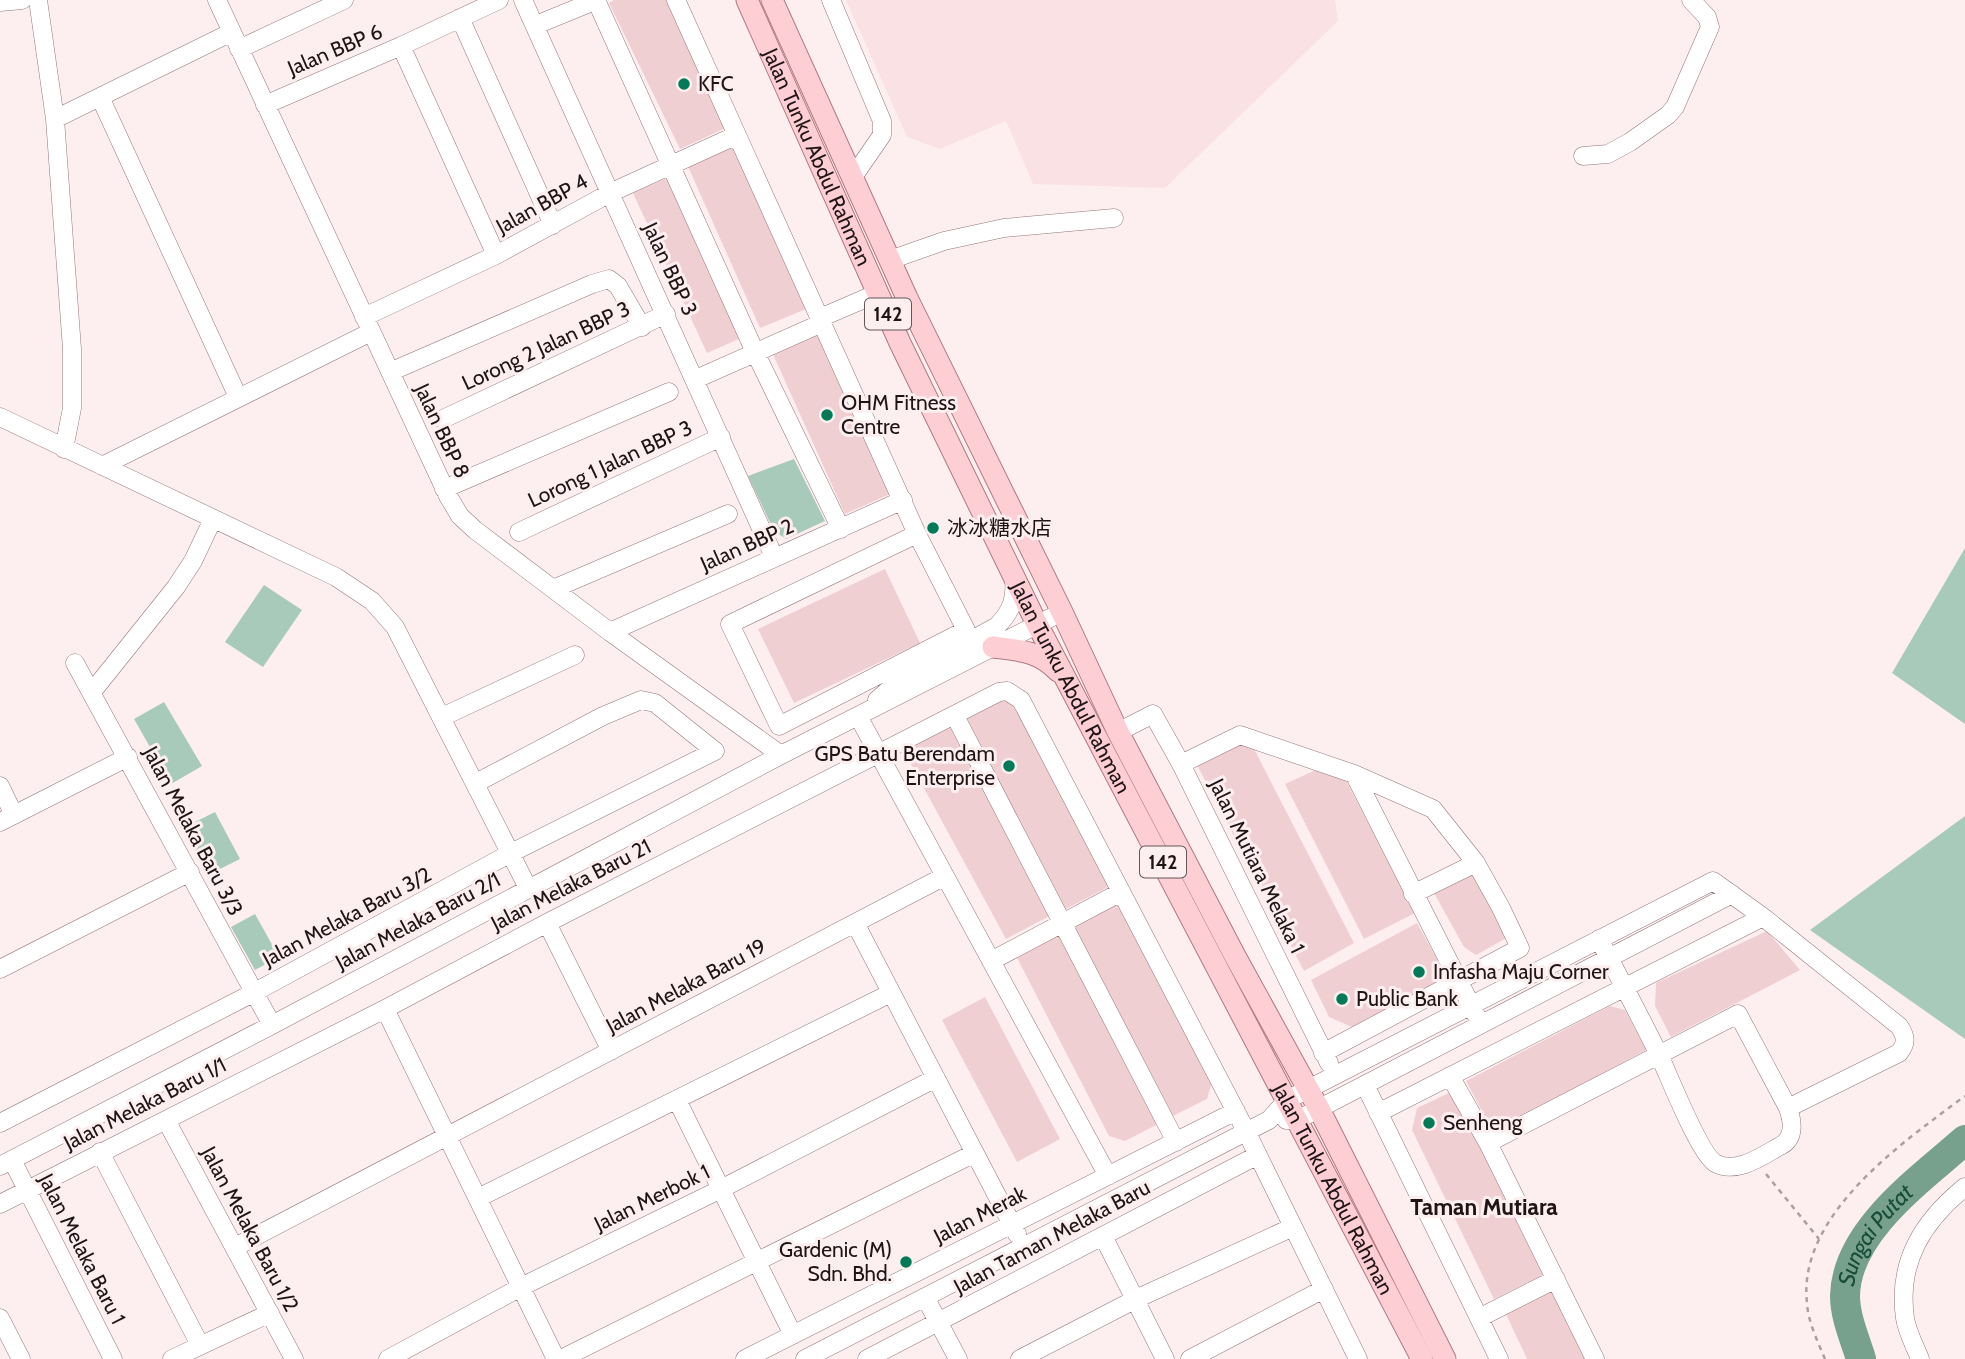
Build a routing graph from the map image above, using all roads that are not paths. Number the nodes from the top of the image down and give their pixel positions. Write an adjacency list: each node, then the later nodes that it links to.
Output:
1 (22, 0): 13 (street)
2 (38, 0): 20 (street)
3 (217, 0): 16 (street, Jalan BBP 8)
4 (344, 0): 16 (street)
5 (499, 0): 14 (street, Jalan BBP 6)
6 (523, 0): 15 (street, Jalan BBP 3)
7 (597, 0): 15 (street); 23 (street)
8 (676, 0): 21 (street)
9 (747, 0): 30 (main road, Jalan Tunku Abdul Rahman / 142)
10 (772, 0): 24 (main road, Jalan Tunku Abdul Rahman / 142)
11 (831, 0): 24 (street)
12 (1691, 0): 22 (street)
13 (0, 2)
14 (460, 18): 17 (street, Jalan BBP 6); 27 (street)
15 (536, 25): 25 (street, Jalan BBP 3)
16 (236, 41): 18 (street); 19 (street, Jalan BBP 8)
17 (401, 46): 19 (street, Jalan BBP 6); 28 (street)
18 (100, 97): 20 (street); 39 (street)
19 (265, 105): 33 (street, Jalan BBP 8)
20 (55, 119): 43 (street)
21 (737, 135): 23 (street, Jalan BBP 4); 32 (street)
22 (1583, 156)
23 (672, 164): 25 (street, Jalan BBP 4); 35 (street)
24 (853, 177): 29 (main road, Jalan Tunku Abdul Rahman / 142)
25 (610, 192): 27 (street, Jalan BBP 4); 31 (street, Jalan BBP 3)
26 (1114, 218): 29 (street)
27 (553, 225): 28 (street, Jalan BBP 4)
28 (496, 255): 33 (street, Jalan BBP 4)
29 (890, 260): 55 (main road, Jalan Tunku Abdul Rahman / 142)
30 (878, 293): 32 (street); 53 (main road, Jalan Tunku Abdul Rahman / 142)
31 (666, 314): 34 (street, Lorong 2 Jalan BBP 3); 37 (street, Jalan BBP 3)
32 (821, 321): 35 (street); 46 (street)
33 (368, 325): 36 (street, Jalan BBP 8); 39 (street, Jalan BBP 4)
34 (642, 327): 36 (street); 41 (street, Lorong 2 Jalan BBP 3)
35 (755, 352): 37 (street); 49 (street)
36 (390, 372): 45 (street, Jalan BBP 8)
37 (696, 379): 42 (street, Jalan BBP 3)
38 (669, 392): 45 (street)
39 (238, 397): 44 (street, Jalan BBP 4)
40 (0, 417): 43 (street)
41 (443, 419)
42 (721, 438): 50 (street, Lorong 1 Jalan BBP 3); 52 (street, Jalan BBP 3)
43 (64, 449): 44 (street)
44 (102, 466): 48 (street)
45 (444, 489): 54 (street, Jalan BBP 8)
46 (903, 500): 49 (street, Jalan BBP 2); 51 (street)
47 (728, 514): 54 (street)
48 (214, 519): 62 (street); 65 (street)
49 (841, 529): 52 (street, Jalan BBP 2)
50 (519, 532)
51 (917, 534): 51 (street)
52 (774, 557): 57 (street, Jalan BBP 2)
53 (1014, 573): 56 (main road, Jalan Tunku Abdul Rahman / 142); 63 (street)
54 (553, 589): 57 (street, Jalan BBP 8)
55 (1062, 612): 56 (street); 66 (main road, Jalan Tunku Abdul Rahman / 142)
56 (1037, 624): 58 (street); 61 (main road, Jalan Tunku Abdul Rahman / 142)
57 (610, 632): 68 (street, Jalan BBP 8)
58 (993, 647): 61 (main road); 63 (street)
59 (575, 655): 65 (street)
60 (75, 663): 62 (street, Jalan Melaka Baru 3/3)
61 (1069, 682): 109 (main road, Jalan Tunku Abdul Rahman / 142)
62 (92, 692): 69 (street, Jalan Melaka Baru 3/3)
63 (858, 716): 67 (street); 68 (street, Jalan Melaka Baru 2/1)
64 (955, 716): 67 (street, Jalan Melaka Baru 21); 80 (street, Jalan Melaka Baru 21); 86 (street)
65 (442, 717): 72 (street)
66 (1118, 732): 70 (street, Jalan Mutiara Melaka 1); 107 (main road, Jalan Tunku Abdul Rahman / 142)
67 (878, 752): 78 (street); 84 (street, Jalan Melaka Baru 21)
68 (781, 755): 79 (street, Jalan Melaka Baru 2/1)
69 (128, 757): 74 (street); 77 (street, Jalan Melaka Baru 3/3)
70 (1181, 764): 71 (street); 100 (street, Jalan Mutiara Melaka 1)
71 (1354, 774): 76 (street); 81 (street)
72 (476, 783): 75 (street); 75 (street, Jalan Melaka Baru 3/2)
73 (0, 786): 74 (street)
74 (7, 818)
75 (511, 853): 79 (street); 93 (street, Jalan Melaka Baru 3/2)
76 (1476, 863): 81 (street); 91 (street)
77 (190, 873): 90 (street); 93 (street, Jalan Melaka Baru 3/3)
78 (945, 876): 85 (street, Jalan Melaka Baru 19); 89 (street)
79 (528, 888): 97 (street, Jalan Melaka Baru 2/1)
80 (1121, 892): 86 (street); 112 (street, Jalan Melaka Baru 21)
81 (1413, 894): 91 (street)
82 (1732, 894): 83 (street); 87 (street); 88 (street)
83 (1763, 918): 92 (street); 110 (street)
84 (547, 923): 96 (street, Jalan Melaka Baru 21); 99 (street)
85 (855, 923): 94 (street); 99 (street, Jalan Melaka Baru 19)
86 (1062, 923): 89 (street); 120 (street)
87 (1599, 939): 88 (street); 95 (street)
88 (1609, 958): 92 (street); 98 (street)
89 (991, 961): 126 (street)
90 (0, 969)
91 (1458, 981): 95 (street); 100 (street)
92 (1624, 987): 101 (street); 104 (street)
93 (255, 992): 97 (street, Jalan Melaka Baru 3/3); 117 (street, Jalan Melaka Baru 3/2)
94 (891, 993): 105 (street); 108 (street)
95 (1471, 1005): 98 (street); 103 (street)
96 (385, 1009): 102 (street, Jalan Melaka Baru 21); 119 (street)
97 (272, 1025): 125 (street, Jalan Melaka Baru 2/1)
98 (1481, 1025): 106 (street)
99 (611, 1051): 119 (street, Jalan Melaka Baru 19)
100 (1323, 1053): 103 (street, Jalan Mutiara Melaka 1)
101 (1659, 1056): 110 (street); 110 (street); 121 (street)
102 (285, 1059): 114 (street, Jalan Melaka Baru 1/1)
103 (1335, 1075): 107 (street)
104 (1450, 1076): 113 (street); 121 (street)
105 (936, 1078): 123 (street); 128 (street, Jalan Merbok 1)
106 (1365, 1085): 111 (street); 113 (street)
107 (1308, 1090): 109 (street); 111 (main road, Jalan Tunku Abdul Rahman / 142)
108 (677, 1100): 128 (street); 130 (street)
109 (1287, 1100): 115 (street); 116 (main road, Jalan Tunku Abdul Rahman / 142)
110 (1788, 1108)
111 (1319, 1109): 116 (street); 165 (main road, Jalan Tunku Abdul Rahman / 142)
112 (1236, 1111): 118 (street, Jalan Melaka Baru 21); 120 (street, Jalan Merak)
113 (1378, 1113): 145 (street)
114 (166, 1119): 122 (street, Jalan Melaka Baru 1/1); 136 (street, Jalan Melaka Baru 1/2)
115 (1269, 1120): 116 (street); 118 (street)
116 (1297, 1120): 164 (main road, Jalan Tunku Abdul Rahman / 142)
117 (0, 1124)
118 (1246, 1132): 124 (street); 135 (street)
119 (447, 1136): 130 (street); 136 (street, Jalan Melaka Baru 19)
120 (1176, 1142): 126 (street, Jalan Merak)
121 (1488, 1143): 138 (street)
122 (100, 1152): 129 (street, Jalan Melaka Baru 1/1); 148 (street)
123 (975, 1153): 132 (street); 137 (street)
124 (1258, 1155): 133 (street); 134 (street, Jalan Taman Melaka Baru)
125 (6, 1163): 129 (street, Jalan Melaka Baru 1)
126 (1108, 1176): 132 (street, Jalan Merak)
127 (1965, 1187): 168 (street)
128 (721, 1189): 137 (street); 139 (street, Jalan Merbok 1)
129 (26, 1191): 131 (street); 150 (street, Jalan Melaka Baru 1)
130 (478, 1198): 139 (street)
131 (0, 1204)
132 (1012, 1224): 135 (street); 147 (street, Jalan Merak)
133 (1293, 1227): 140 (street); 142 (street)
134 (1103, 1236): 142 (street); 146 (street, Jalan Taman Melaka Baru)
135 (1024, 1246): 141 (street)
136 (235, 1247): 143 (street, Jalan Melaka Baru 1/2)
137 (756, 1261): 147 (street); 154 (street)
138 (1556, 1279): 145 (street); 167 (street)
139 (521, 1287): 153 (street, Jalan Merbok 1); 154 (street)
140 (1324, 1289): 162 (street); 163 (street)
141 (925, 1297): 146 (street); 157 (street)
142 (1136, 1299): 160 (street); 161 (street)
143 (270, 1313): 148 (street); 152 (street, Jalan Melaka Baru 1/2)
144 (0, 1318): 149 (street)
145 (1479, 1318): 166 (street)
146 (937, 1322): 158 (street, Jalan Taman Melaka Baru); 159 (street)
147 (789, 1337): 155 (street, Jalan Merak); 156 (street)
148 (200, 1345): 151 (street)
149 (21, 1359)
150 (113, 1359)
151 (172, 1359)
152 (294, 1359)
153 (388, 1359)
154 (559, 1359)
155 (745, 1359)
156 (796, 1359)
157 (805, 1359)
158 (867, 1359)
159 (958, 1359)
160 (1020, 1359)
161 (1165, 1359)
162 (1190, 1359)
163 (1358, 1359)
164 (1422, 1359)
165 (1445, 1359)
166 (1499, 1359)
167 (1595, 1359)
168 (1920, 1359)

